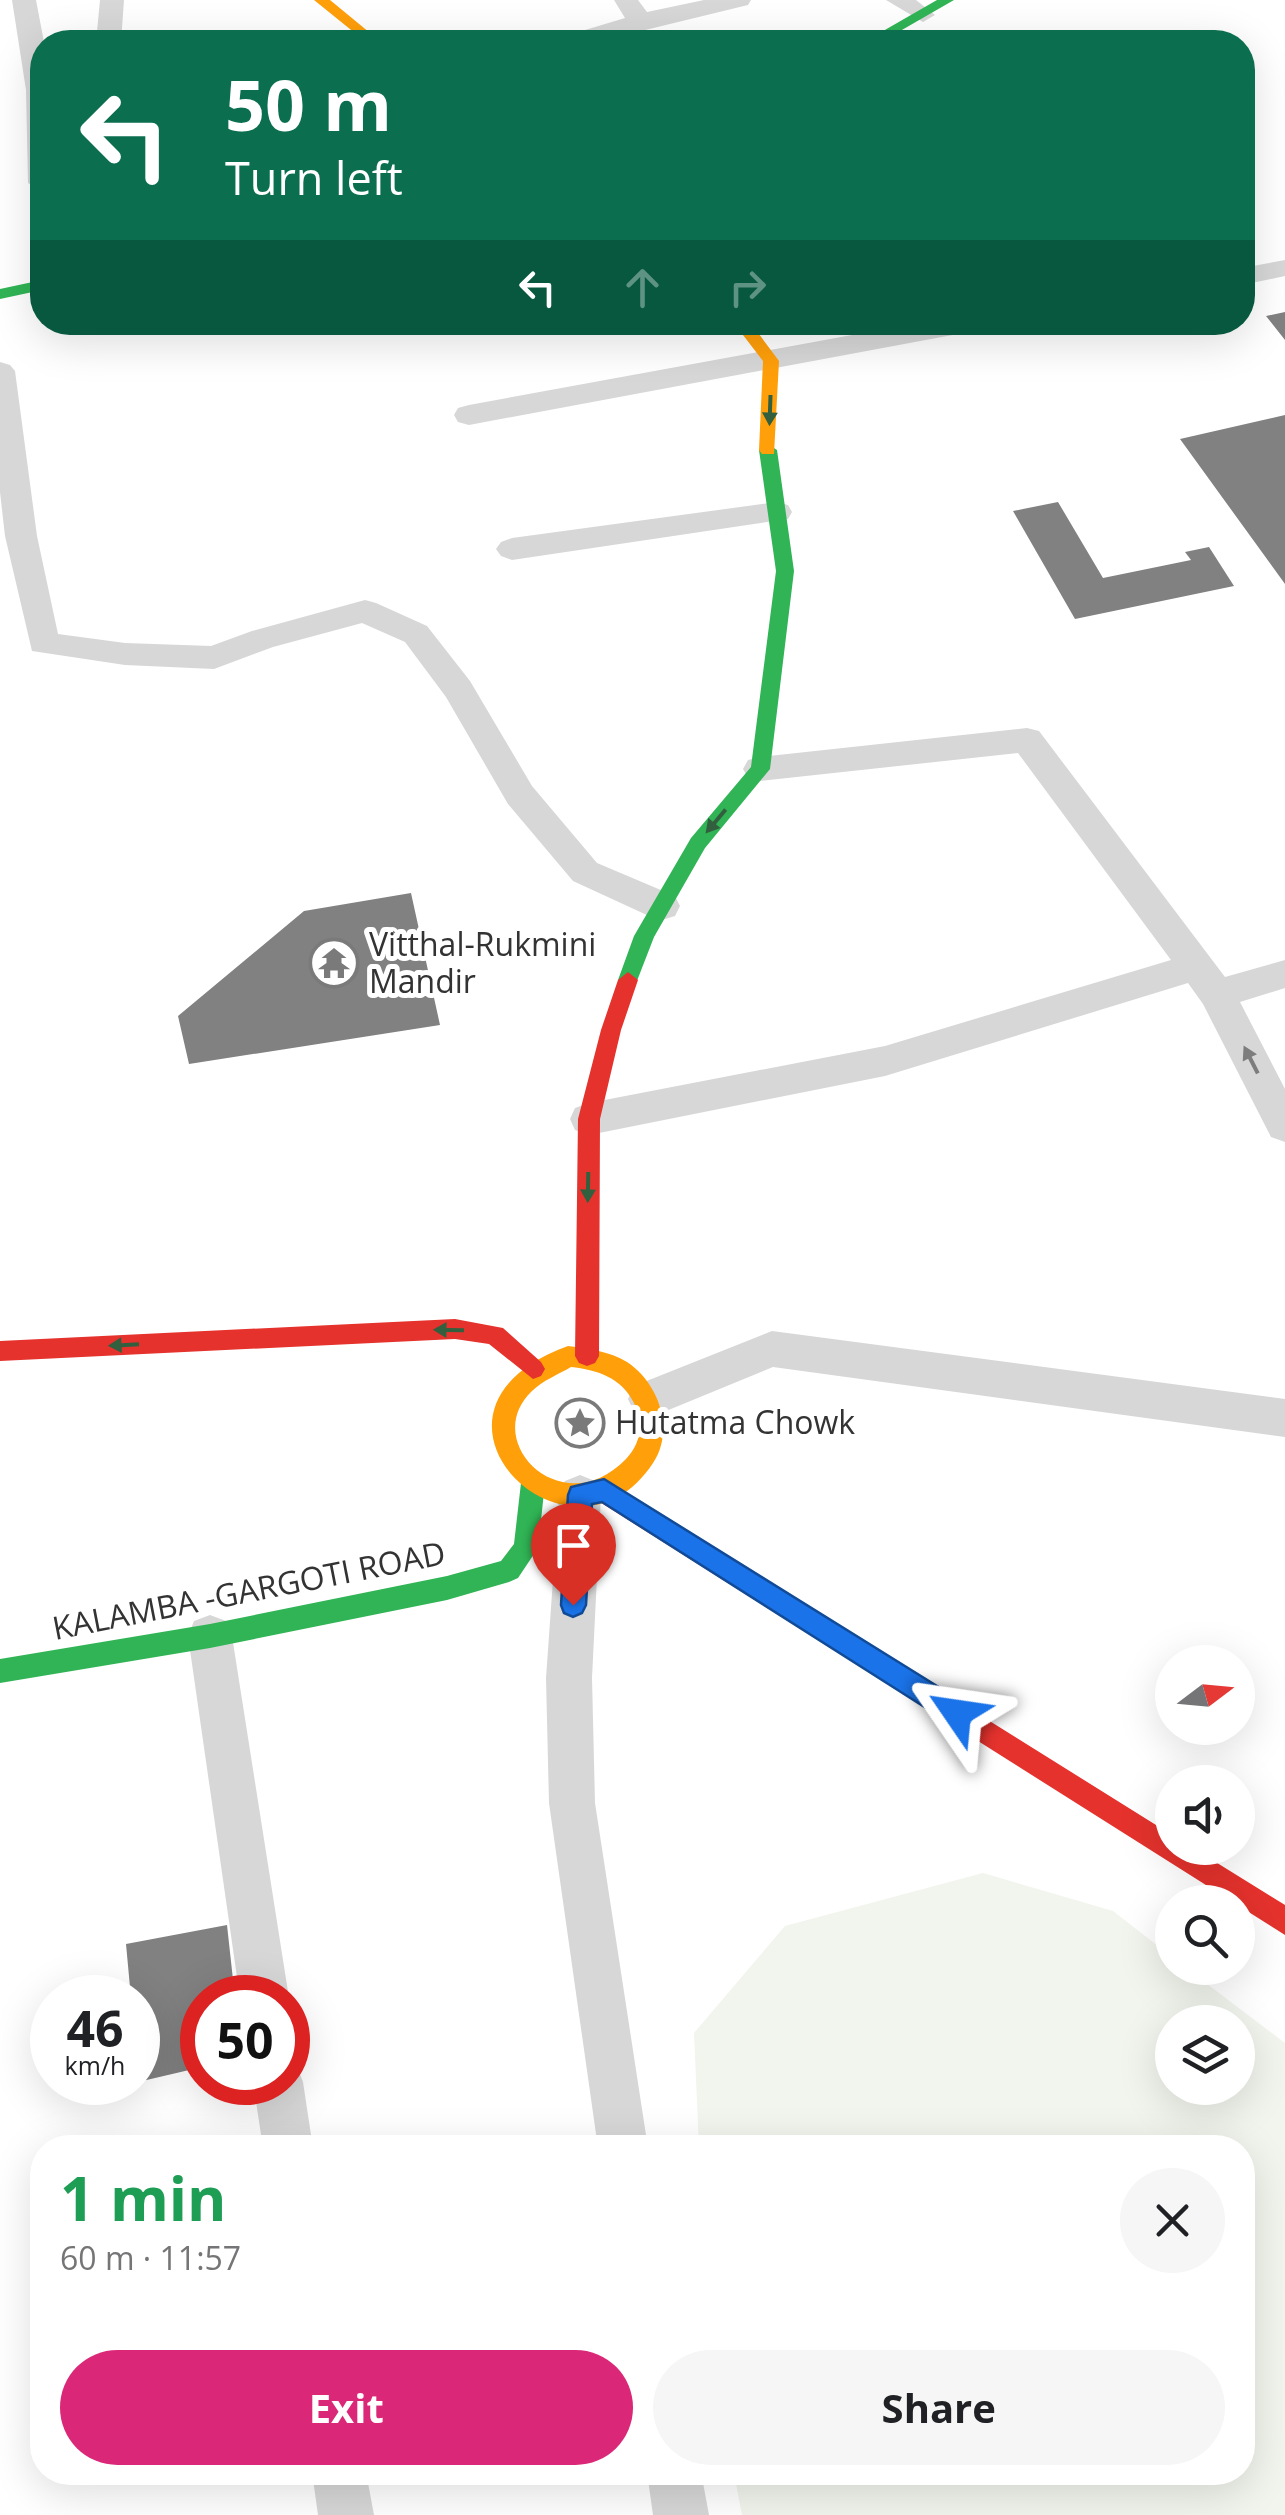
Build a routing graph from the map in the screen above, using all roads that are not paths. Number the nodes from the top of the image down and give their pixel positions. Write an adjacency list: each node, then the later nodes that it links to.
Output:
1 (24, 0): 13 (street)
2 (112, 0): 9 (street)
3 (321, 0): 10 (street)
4 (739, 0): 7 (street)
5 (898, 0): 8 (street)
6 (947, 0): 8 (street)
7 (633, 10): 11 (street)
8 (923, 15): 12 (street)
9 (110, 30)
10 (359, 30)
11 (594, 30)
12 (894, 30)
13 (30, 36)
14 (1285, 268): 15 (street)
15 (1255, 274)
16 (30, 288): 17 (street)
17 (0, 294)
18 (751, 335): 20 (street)
19 (908, 335): 20 (street)
20 (771, 362): 22 (street); 23 (street, one-way to 23)
21 (0, 371): 26 (street)
22 (469, 415)
23 (777, 512): 24 (street); 25 (street)
24 (512, 549)
25 (760, 769): 26 (street, one-way to 26); 28 (street)
26 (662, 906): 29 (street)
27 (1285, 974): 28 (street)
28 (1208, 980): 29 (street); 30 (street, one-way to 28)
29 (589, 1119): 32 (street, one-way to 32)
30 (1285, 1126)
31 (0, 1350): 33 (street, one-way to 31)
32 (587, 1356): 33 (street); 34 (street)
33 (533, 1370): 36 (street)
34 (650, 1399): 35 (street); 37 (street)
35 (1285, 1418)
36 (533, 1483): 37 (street); 38 (street, KALAMBA -GARGOTI ROAD)
37 (592, 1493): 40 (street); 44 (street)
38 (210, 1636): 39 (street, KALAMBA -GARGOTI ROAD); 41 (street)
39 (0, 1671)
40 (1285, 1921)
41 (262, 1975)
42 (281, 2105): 43 (street)
43 (286, 2135)
44 (621, 2135)
45 (341, 2485): 47 (street)
46 (676, 2485): 48 (street)
47 (346, 2515)
48 (681, 2515)

